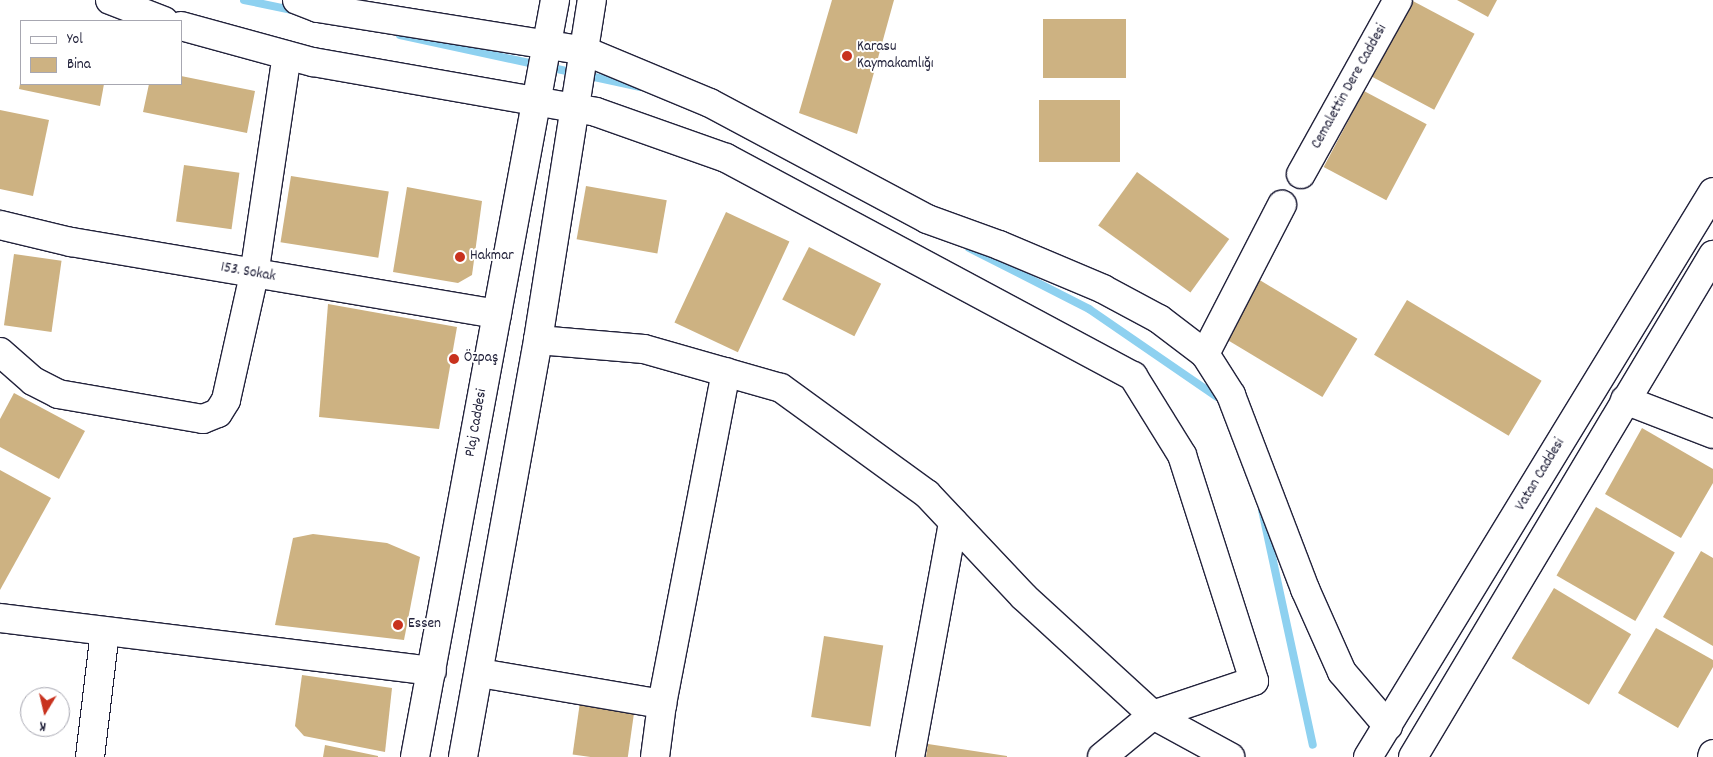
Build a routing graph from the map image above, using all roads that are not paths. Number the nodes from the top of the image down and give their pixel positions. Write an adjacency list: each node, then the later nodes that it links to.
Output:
1 (110, 0): 7 (street)
2 (298, 0): 6 (street)
3 (555, 0): 9 (street, Plaj Caddesi)
4 (592, 0): 10 (street)
5 (1398, 0): 14 (street, Cemalettin Dere Caddesi)
6 (331, 5): 9 (street)
7 (161, 20)
8 (182, 26): 11 (street)
9 (547, 44): 10 (street); 12 (street, Plaj Caddesi)
10 (585, 51): 13 (street); 23 (street)
11 (287, 55): 12 (street); 19 (street)
12 (537, 101): 13 (street); 20 (street, Plaj Caddesi)
13 (575, 108): 21 (street); 33 (street)
14 (1301, 174)
15 (1713, 192): 34 (street, Vatan Caddesi)
16 (1282, 205): 23 (street)
17 (0, 225): 19 (street, 153. Sokak)
18 (1713, 255): 25 (street)
19 (254, 275): 20 (street, 153. Sokak); 22 (street)
20 (497, 314): 30 (street, Plaj Caddesi)
21 (538, 340): 24 (street); 31 (street)
22 (0, 352)
23 (1205, 354): 34 (street)
24 (726, 372): 27 (street); 32 (street)
25 (1625, 400): 26 (street); 43 (street)
26 (1713, 434)
27 (953, 522): 33 (street); 39 (street)
28 (0, 618): 29 (street)
29 (105, 632): 30 (street); 35 (street)
30 (432, 671): 36 (street, Plaj Caddesi)
31 (480, 673): 32 (street); 37 (street)
32 (662, 704): 38 (street)
33 (1153, 715): 40 (street); 41 (street)
34 (1388, 726): 42 (street, Vatan Caddesi)
35 (90, 757)
36 (415, 757)
37 (463, 757)
38 (655, 757)
39 (910, 757)
40 (1102, 757)
41 (1230, 757)
42 (1368, 757)
43 (1413, 757)

